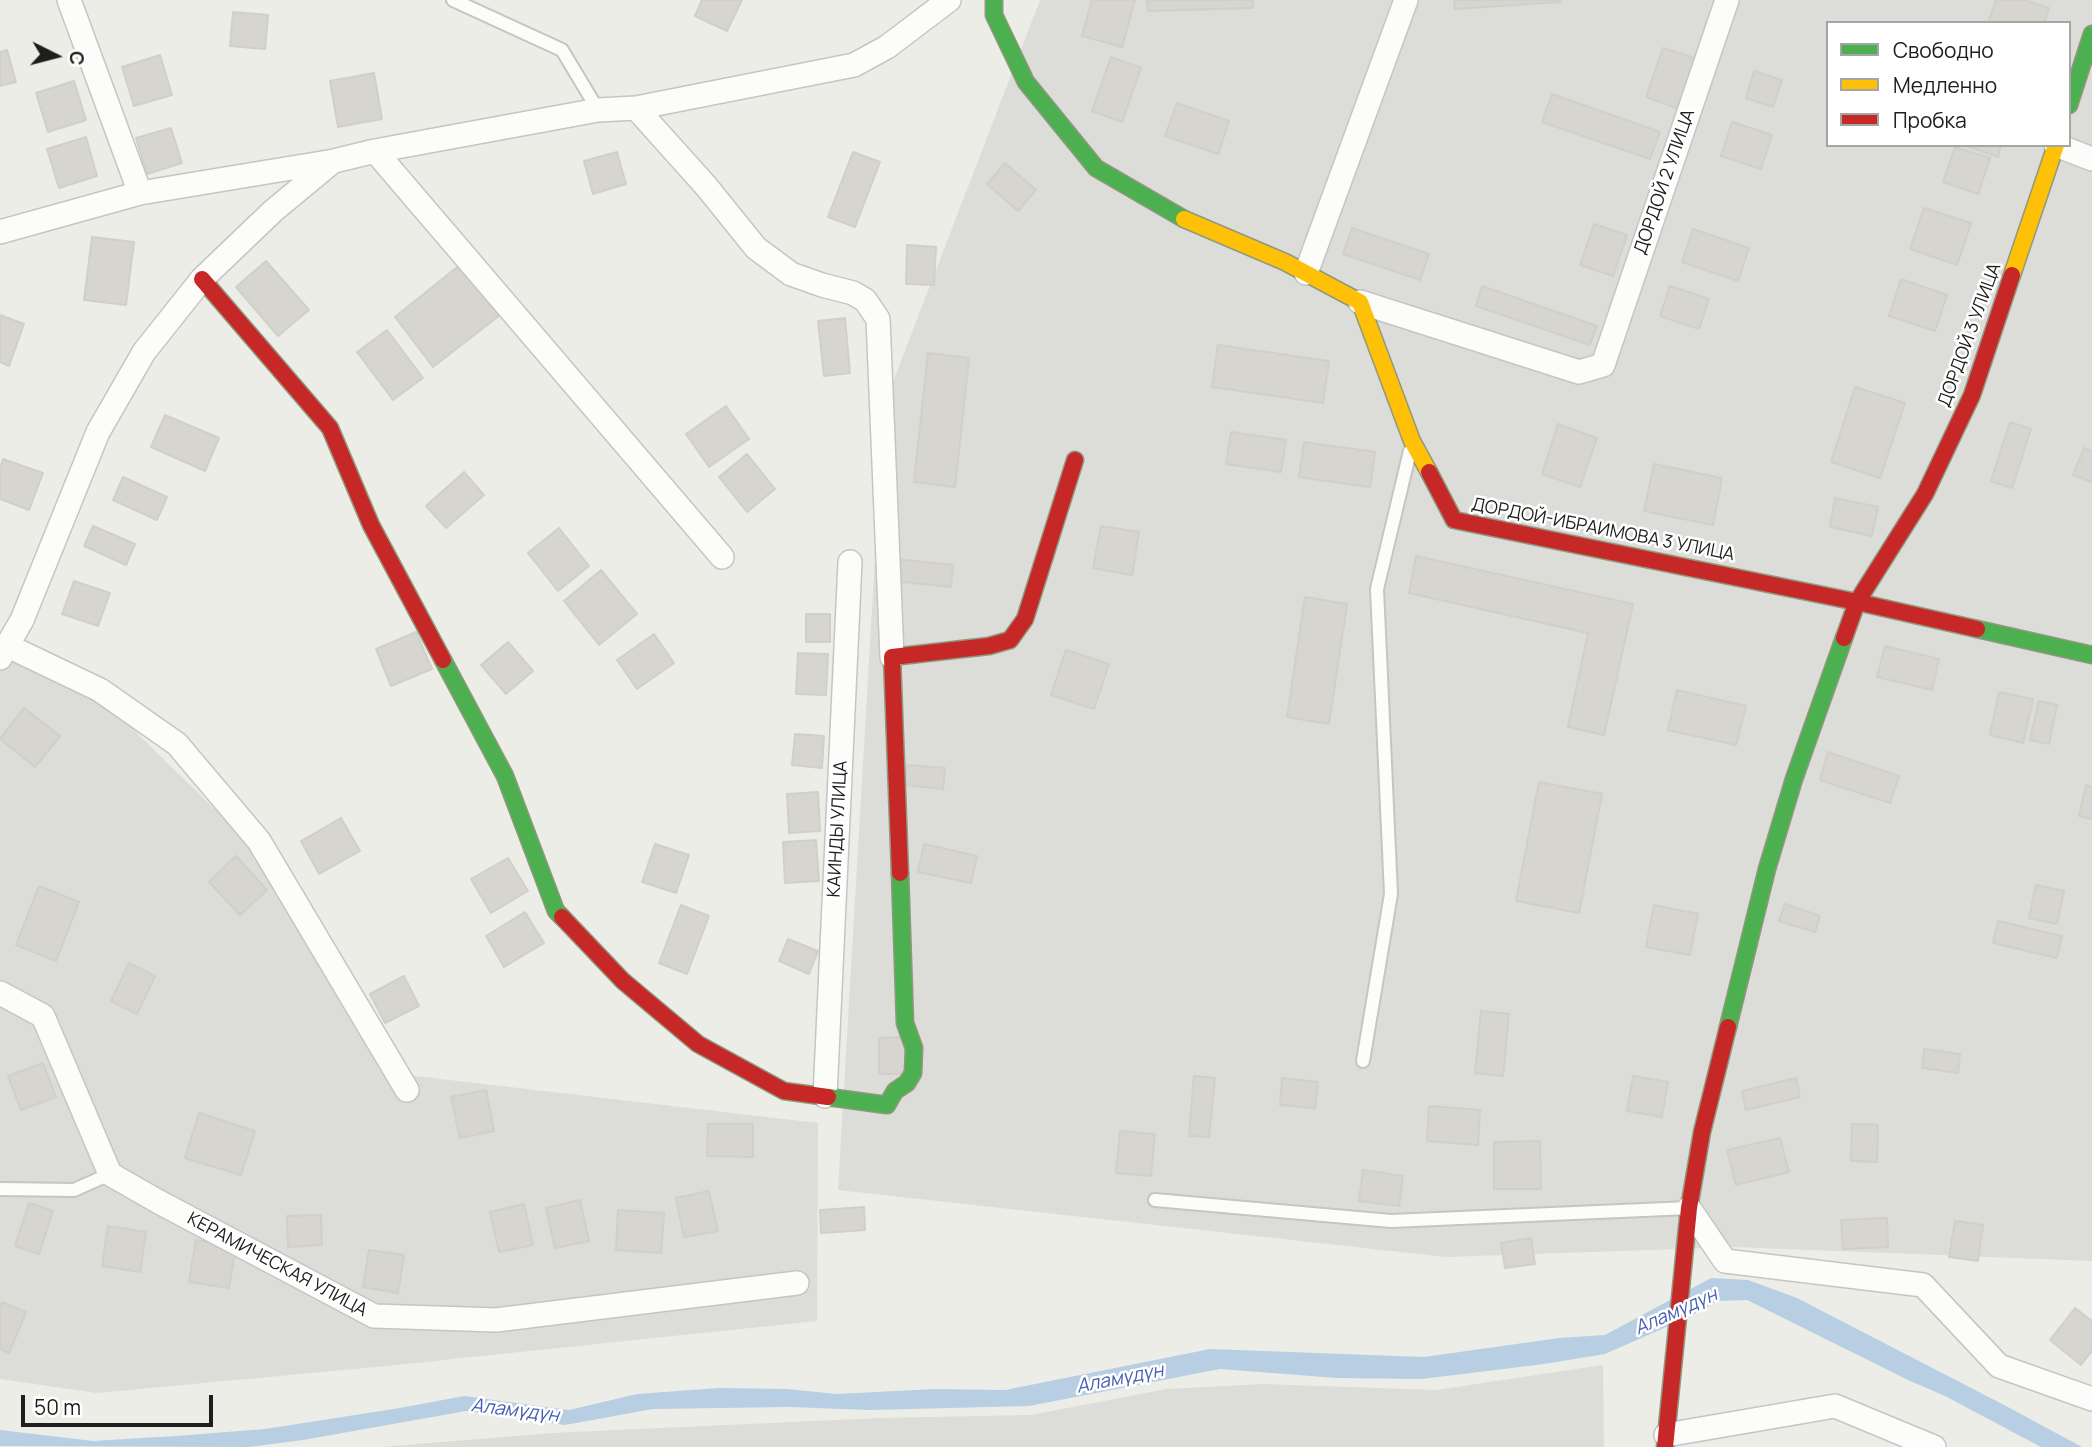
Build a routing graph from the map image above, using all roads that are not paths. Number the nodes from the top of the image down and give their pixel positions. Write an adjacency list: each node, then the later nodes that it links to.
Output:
1 (69, 0): 16 (street)
2 (453, 0): 10 (lane)
3 (949, 0): 9 (street)
4 (994, 0): 18 (street)
5 (1406, 0): 18 (street)
6 (1727, 0): 20 (street, ДОРДОЙ 2 УЛИЦА)
7 (2092, 34): 8 (street)
8 (2071, 99)
9 (636, 108): 10 (street); 28 (street)
10 (598, 110): 13 (street)
11 (2055, 147): 25 (street, ДОРДОЙ 3 УЛИЦА)
12 (2061, 147): 14 (street)
13 (375, 150): 15 (street); 23 (street)
14 (2092, 159)
15 (334, 161): 16 (street); 19 (street)
16 (140, 193): 17 (street)
17 (0, 232)
18 (1306, 273): 20 (street)
19 (202, 279): 26 (street); 32 (street)
20 (1360, 302): 21 (street, ДОРДОЙ-ИБРАИМОВА 3 УЛИЦА)
21 (1412, 440): 25 (street, ДОРДОЙ-ИБРАИМОВА 3 УЛИЦА); 30 (lane)
22 (1075, 460): 28 (street)
23 (722, 557)
24 (850, 562): 32 (street, КАИНДЫ УЛИЦА)
25 (1857, 602): 27 (street, ДОРДОЙ-ИБРАИМОВА 3 УЛИЦА); 36 (street, ДОРДОЙ 3 УЛИЦА)
26 (7, 637): 31 (street)
27 (2092, 655)
28 (892, 657): 32 (street)
29 (0, 993): 33 (street)
30 (1363, 1061)
31 (407, 1090)
32 (825, 1096)
33 (110, 1174): 34 (lane); 37 (street, КЕРАМИЧЕСКАЯ УЛИЦА)
34 (0, 1189)
35 (1155, 1200): 36 (lane)
36 (1688, 1216): 38 (street); 39 (street, ДОРДОЙ 3 УЛИЦА)
37 (797, 1283)
38 (2092, 1399)
39 (1665, 1441): 40 (street)
40 (1934, 1447)

